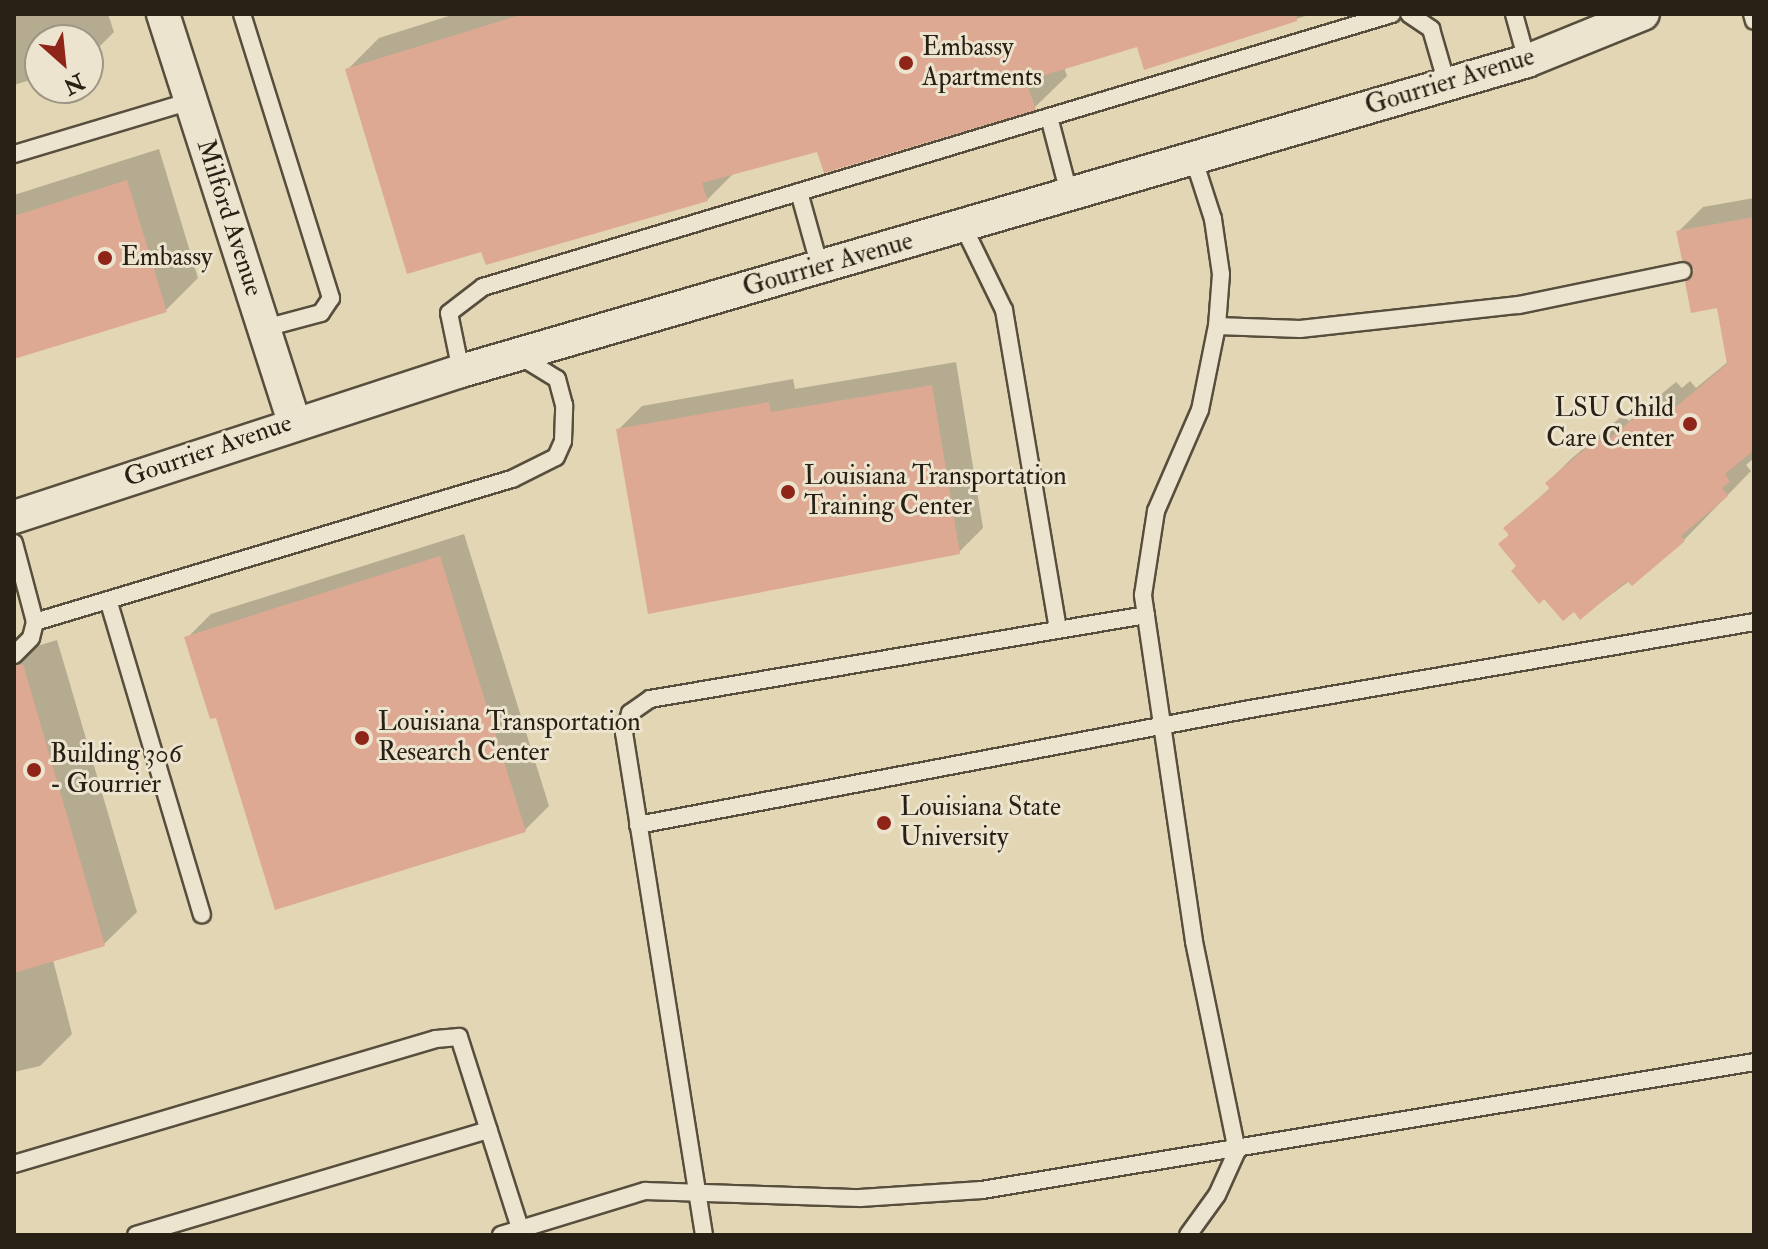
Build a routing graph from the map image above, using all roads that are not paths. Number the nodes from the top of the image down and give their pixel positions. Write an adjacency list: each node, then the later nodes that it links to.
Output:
1 (163, 14): 11 (street, Milford Avenue)
2 (242, 14): 21 (lane)
3 (1392, 14): 12 (lane)
4 (1409, 14): 10 (lane)
5 (1514, 14): 9 (lane)
6 (1643, 14): 9 (street, Gourrier Avenue)
7 (1752, 14): 8 (lane)
8 (1754, 21)
9 (1527, 61): 10 (street, Gourrier Avenue)
10 (1447, 84): 14 (street, Gourrier Avenue)
11 (191, 101): 13 (lane); 21 (street, Milford Avenue)
12 (1049, 117): 15 (lane); 16 (lane)
13 (14, 154)
14 (1193, 157): 16 (street, Gourrier Avenue); 20 (lane)
15 (799, 192): 18 (lane); 23 (lane)
16 (1069, 193): 17 (street, Gourrier Avenue)
17 (963, 226): 18 (street, Gourrier Avenue); 31 (lane)
18 (820, 267): 22 (street, Gourrier Avenue)
19 (1683, 271): 20 (lane)
20 (1217, 326): 28 (lane)
21 (265, 328): 24 (street, Milford Avenue)
22 (517, 355): 23 (street, Gourrier Avenue); 27 (lane)
23 (461, 371): 24 (street, Gourrier Avenue)
24 (294, 422): 25 (street, Gourrier Avenue)
25 (14, 517)
26 (14, 543): 29 (lane)
27 (109, 603): 29 (lane); 35 (lane)
28 (1146, 615): 31 (lane); 33 (lane)
29 (35, 622): 32 (lane)
30 (1754, 622): 33 (lane)
31 (1058, 629): 34 (lane)
32 (14, 655)
33 (1161, 725): 34 (lane); 38 (lane)
34 (638, 825): 40 (lane)
35 (202, 914)
36 (1754, 1062): 38 (lane)
37 (489, 1130): 39 (lane); 41 (lane); 42 (lane)
38 (1237, 1151): 40 (lane); 45 (lane)
39 (14, 1164)
40 (696, 1192): 41 (lane); 44 (lane)
41 (522, 1232): 43 (lane)
42 (136, 1235)
43 (501, 1235)
44 (704, 1235)
45 (1188, 1235)

